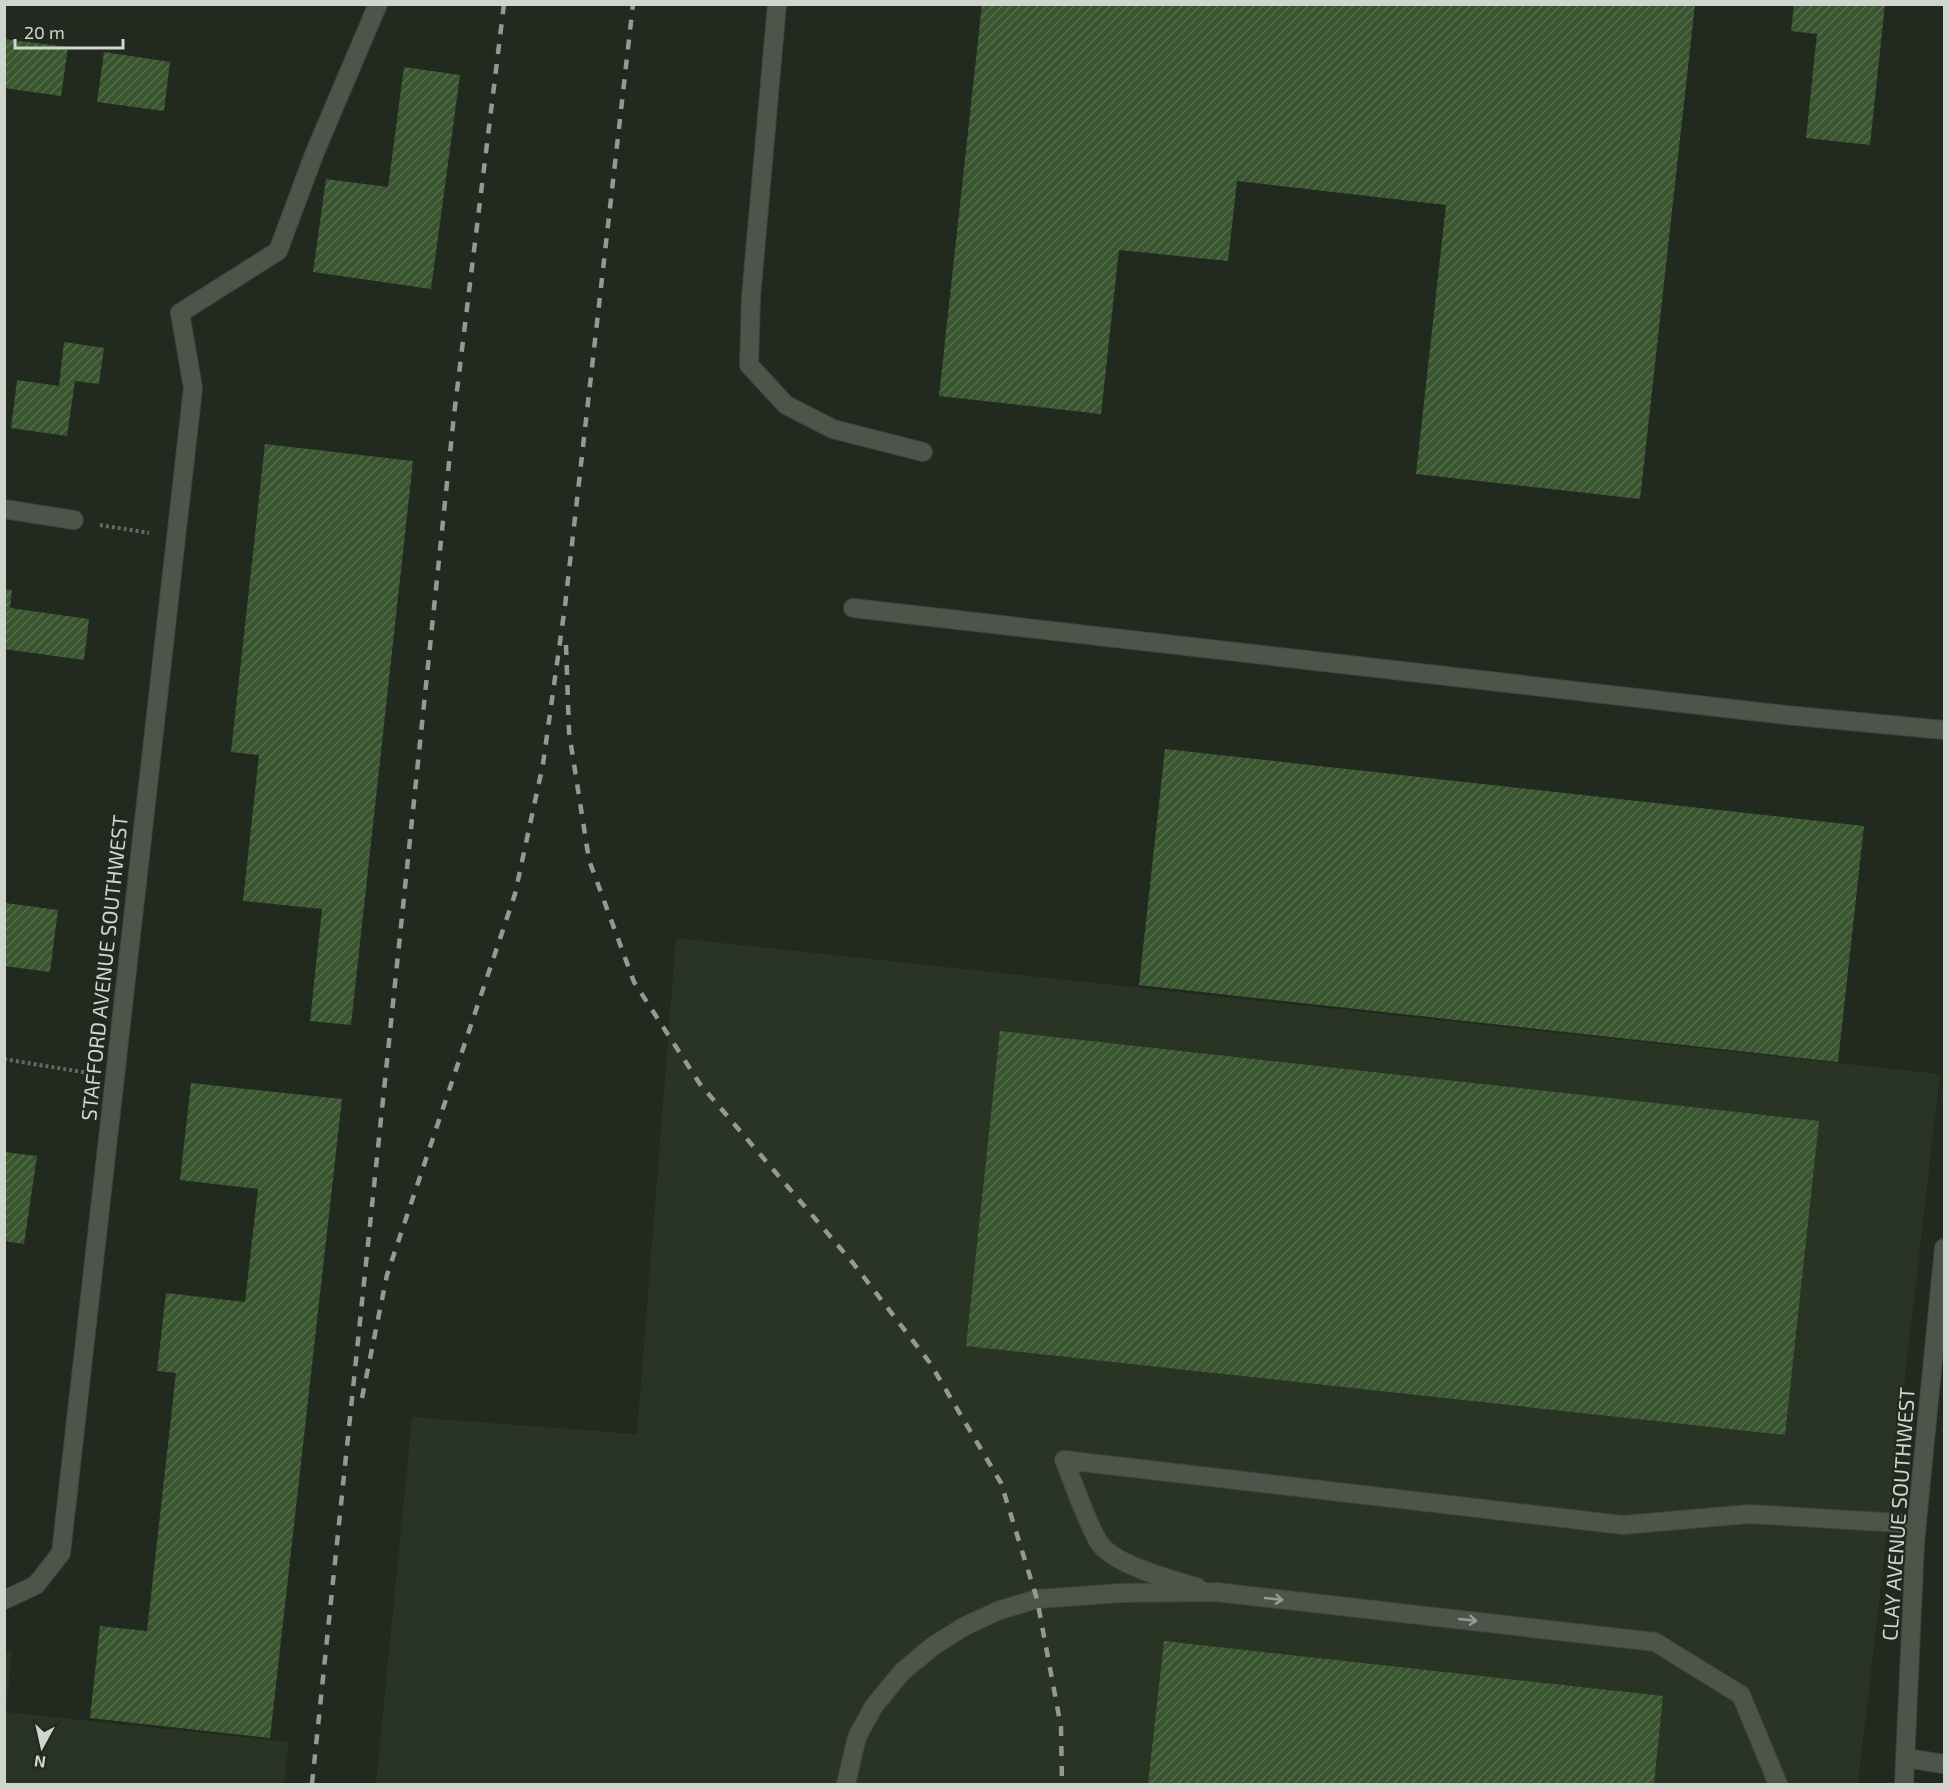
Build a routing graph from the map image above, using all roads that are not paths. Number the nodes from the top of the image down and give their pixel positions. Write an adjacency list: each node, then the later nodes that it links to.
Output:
1 (378, 4): 11 (street, STAFFORD AVENUE SOUTHWEST)
2 (777, 4): 3 (street)
3 (923, 452)
4 (4, 509): 5 (street)
5 (74, 520)
6 (853, 608): 7 (street)
7 (1944, 730)
8 (1944, 1248): 9 (street, CLAY AVENUE SOUTHWEST)
9 (1917, 1524): 10 (street); 12 (street, CLAY AVENUE SOUTHWEST)
10 (1216, 1592): 14 (street); 15 (street, one-way to 15)
11 (4, 1600)
12 (1906, 1758): 13 (street); 16 (street, CLAY AVENUE SOUTHWEST)
13 (1944, 1764)
14 (846, 1785)
15 (1778, 1785)
16 (1904, 1785)

